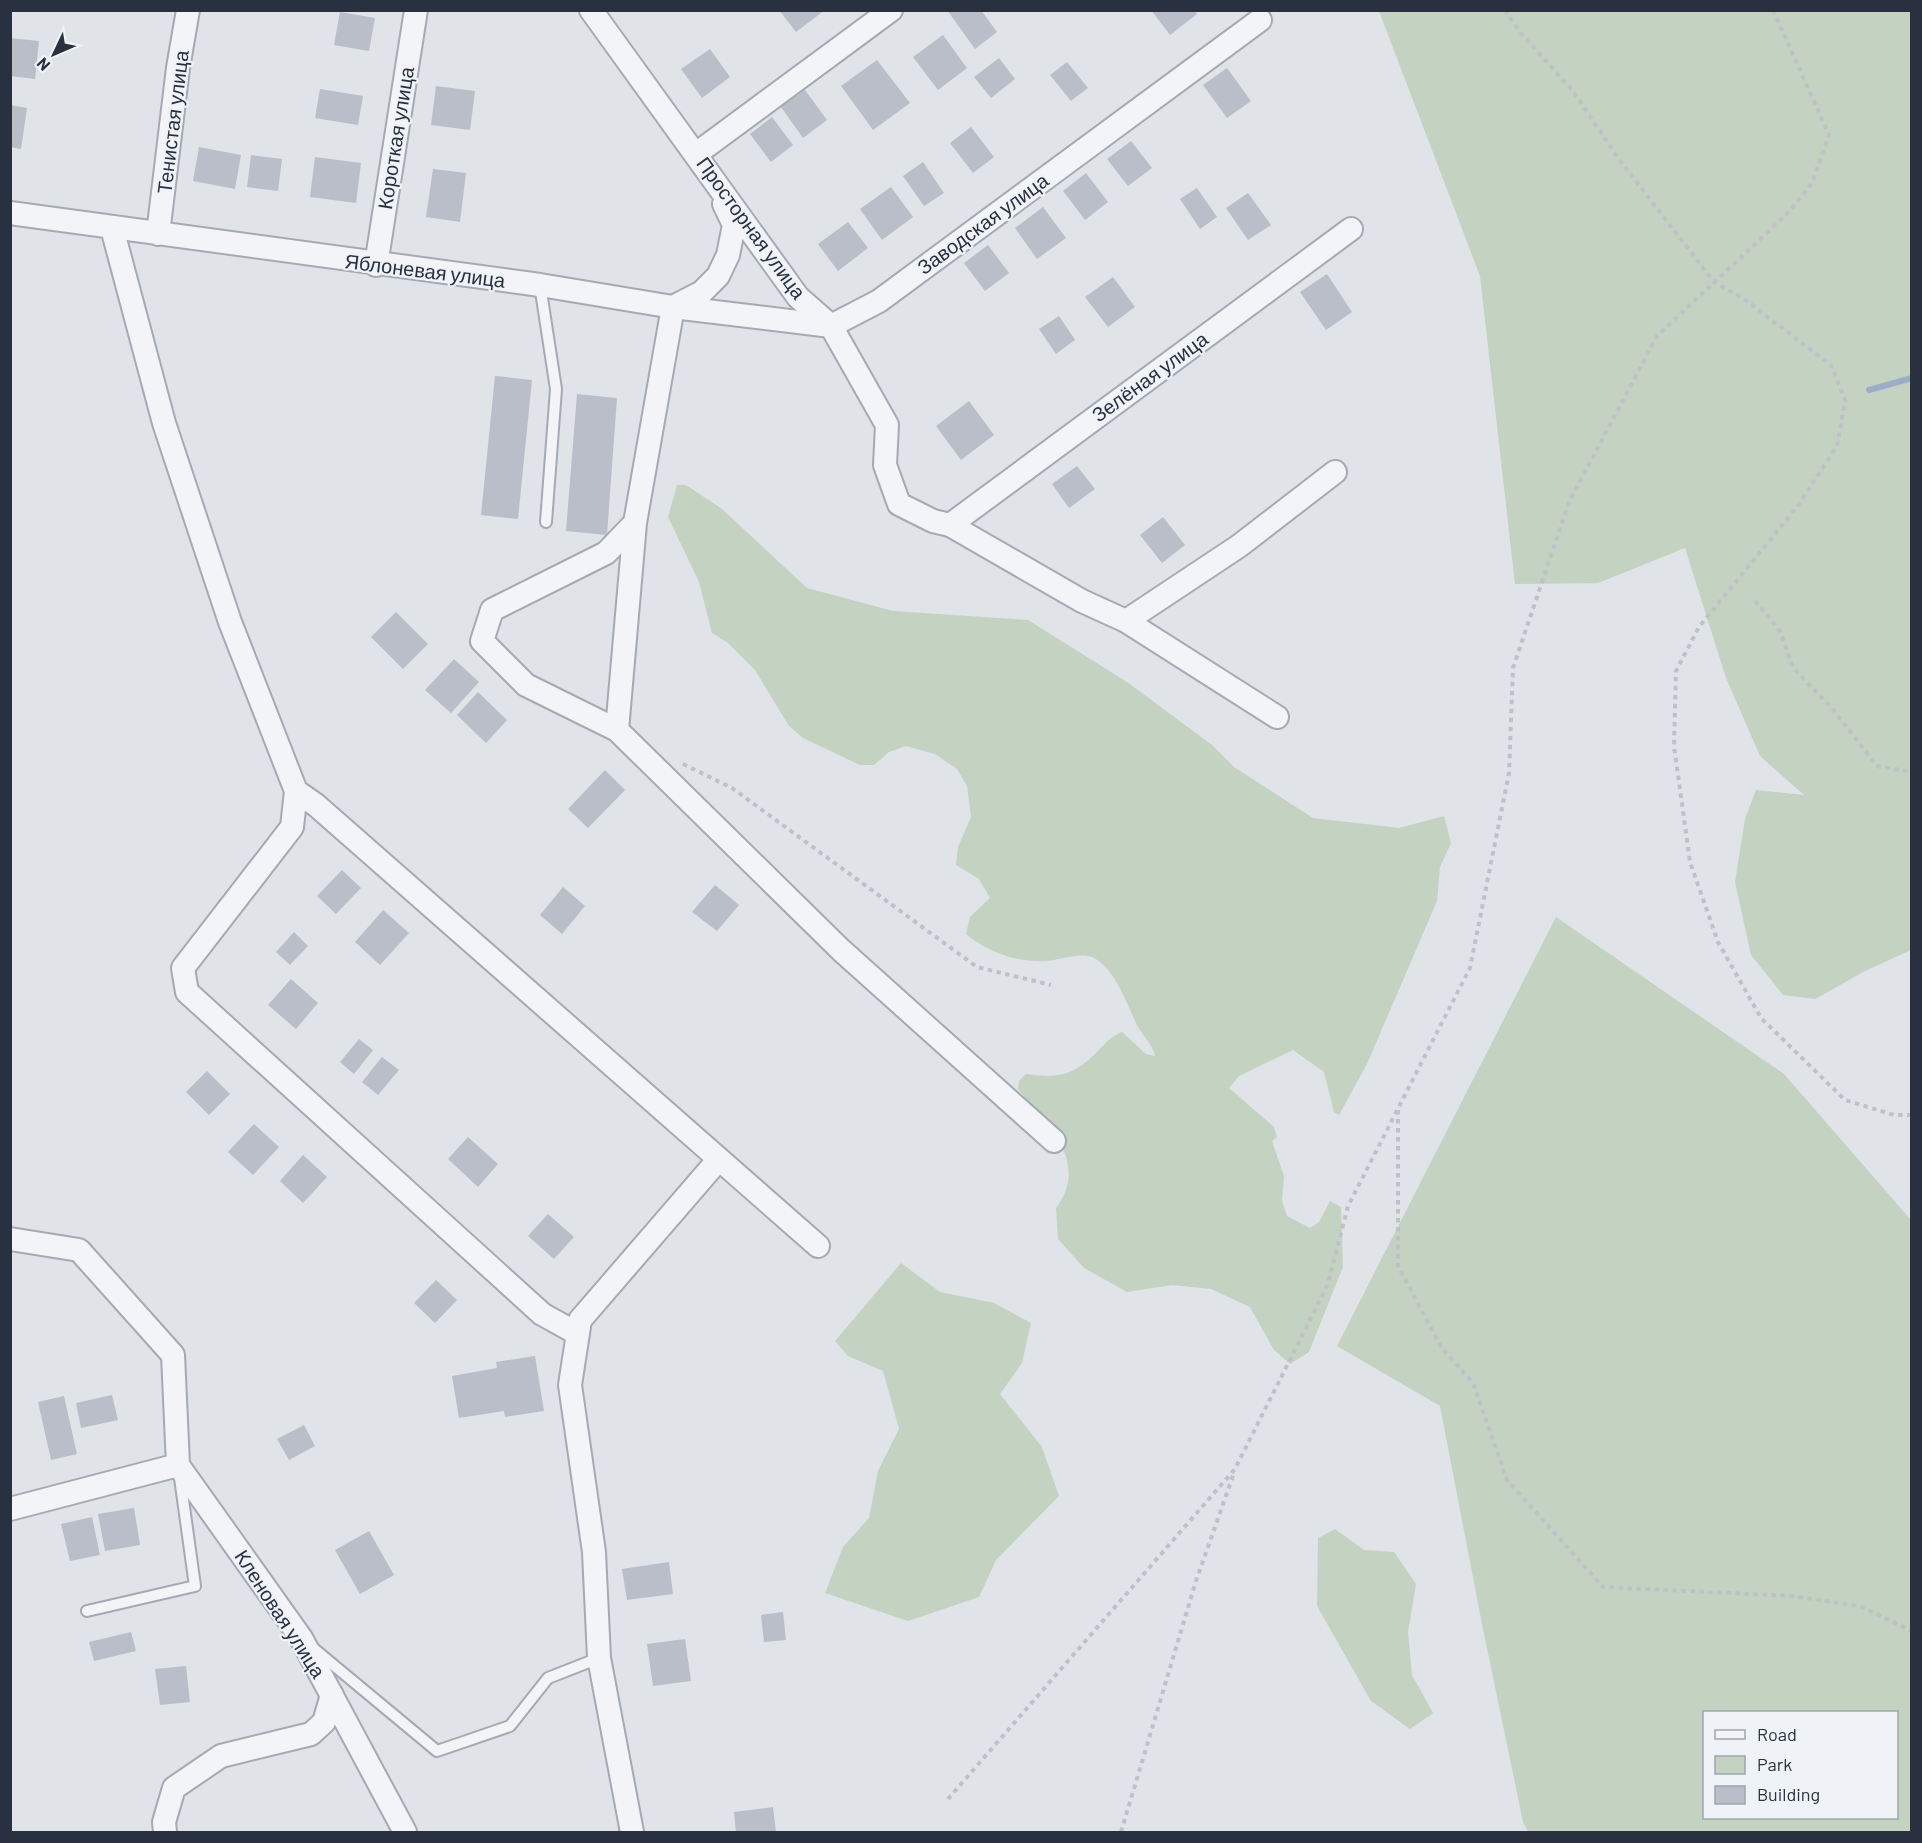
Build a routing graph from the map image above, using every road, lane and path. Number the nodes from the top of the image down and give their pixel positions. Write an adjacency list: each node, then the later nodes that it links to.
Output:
1 (188, 10): 13 (street, Тенистая улица)
2 (416, 10): 14 (street, Короткая улица)
3 (591, 10): 8 (street, Просторная улица)
4 (891, 10): 8 (street)
5 (1505, 10): 15 (path)
6 (1773, 10): 15 (path)
7 (1260, 20): 18 (street, Заводская улица)
8 (696, 154): 9 (street, Просторная улица)
9 (710, 172): 17 (street); 18 (street, Просторная улица)
10 (10, 213): 11 (street, Яблоневая улица)
11 (112, 228): 13 (street, Яблоневая улица); 29 (street)
12 (1351, 229): 22 (street, Зелёная улица)
13 (158, 234): 14 (street, Яблоневая улица)
14 (376, 265): 16 (street, Яблоневая улица)
15 (1714, 282): 31 (path); 32 (path)
16 (540, 285): 17 (street, Яблоневая улица); 20 (lane)
17 (673, 307): 18 (street); 21 (street)
18 (831, 326): 22 (street, Просторная улица)
19 (1335, 472): 24 (street)
20 (546, 522)
21 (635, 523): 26 (street); 26 (street)
22 (950, 525): 24 (street, Просторная улица)
23 (1755, 601): 28 (path)
24 (1126, 621): 25 (street, Просторная улица)
25 (1276, 717)
26 (617, 730): 33 (street)
27 (680, 762): 30 (path)
28 (1911, 771)
29 (296, 791): 34 (street); 37 (street)
30 (1051, 985)
31 (1398, 1108): 39 (path); 42 (path)
32 (1911, 1114)
33 (1054, 1141)
34 (720, 1159): 36 (street); 37 (street)
35 (10, 1239): 38 (street)
36 (819, 1246)
37 (578, 1334): 44 (street)
38 (178, 1465): 40 (street); 41 (lane); 43 (street, Кленовая улица)
39 (1235, 1469): 46 (path); 50 (path)
40 (10, 1509)
41 (87, 1611)
42 (1911, 1631)
43 (301, 1638): 44 (lane); 45 (street, Кленовая улица)
44 (598, 1658): 49 (street)
45 (332, 1695): 47 (street); 48 (street, Кленовая улица)
46 (948, 1798)
47 (165, 1833)
48 (405, 1833)
49 (632, 1833)
50 (1122, 1833)

